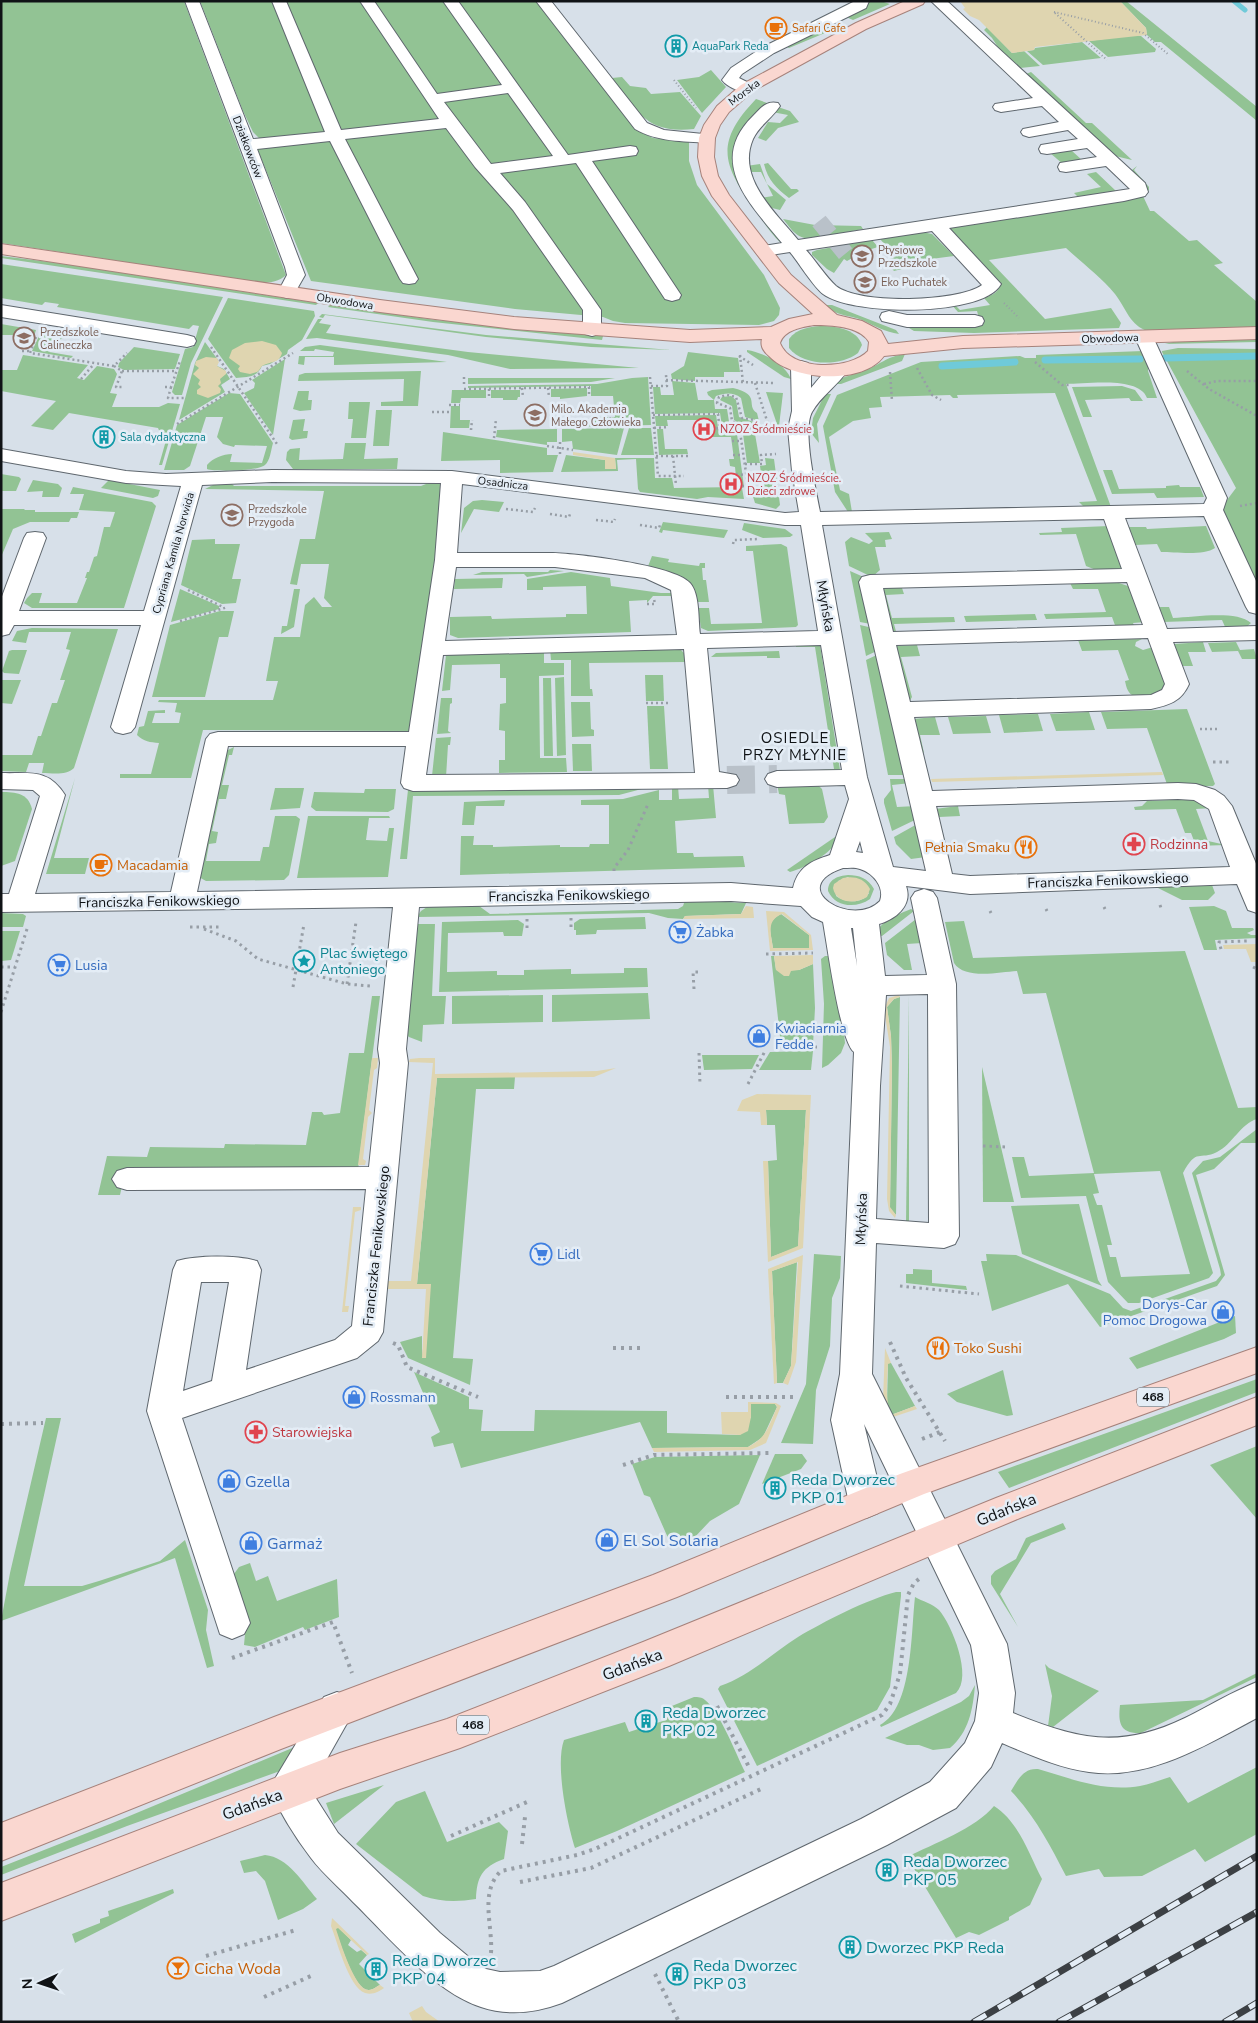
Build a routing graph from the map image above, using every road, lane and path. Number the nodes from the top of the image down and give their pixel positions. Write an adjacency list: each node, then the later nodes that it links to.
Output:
1 (192, 1): 27 (street, Działkowców)
2 (280, 1): 24 (street)
3 (367, 1): 16 (street)
4 (450, 1): 14 (street)
5 (542, 1): 25 (street)
6 (862, 1): 9 (street)
7 (918, 1): 10 (main road, Morska)
8 (938, 1): 17 (street)
9 (835, 18): 10 (street); 15 (street)
10 (861, 26): 15 (main road, Morska)
11 (1169, 56): 12 (path)
12 (1107, 60)
13 (674, 80): 20 (path)
14 (513, 88): 16 (street); 30 (street)
15 (747, 88): 25 (main road, Morska)
16 (434, 99): 21 (street)
17 (1045, 101): 19 (street); 22 (street)
18 (772, 106): 35 (street)
19 (1002, 107)
20 (699, 112)
21 (450, 123): 24 (street); 33 (street)
22 (1072, 125): 23 (street); 26 (street)
23 (1029, 132)
24 (335, 136): 27 (street); 38 (street)
25 (707, 138): 37 (main road, Morska)
26 (1091, 142): 28 (street); 31 (street)
27 (247, 145): 40 (street, Działkowców)
28 (1047, 149)
29 (630, 151): 30 (street)
30 (572, 159): 33 (street); 41 (street)
31 (1110, 160): 32 (street); 34 (street)
32 (1066, 167)
33 (487, 169): 48 (street)
34 (936, 225): 35 (street); 42 (street)
35 (794, 247): 37 (street); 42 (street)
36 (1, 249): 40 (main road, Obwodowa)
37 (764, 251): 39 (main road, Morska)
38 (409, 279)
39 (785, 279): 45 (main road, Morska); 46 (main road, Morska)
40 (287, 292): 48 (main road, Obwodowa)
41 (672, 295)
42 (842, 296): 47 (street)
43 (1, 310): 44 (street)
44 (50, 319): 50 (street); 57 (path)
45 (830, 319): 46 (main road); 54 (main road)
46 (798, 321): 53 (main road)
47 (975, 321)
48 (592, 330): 53 (main road, Obwodowa)
49 (1257, 333): 51 (main road, Obwodowa)
50 (144, 334): 52 (street); 66 (path)
51 (1144, 337): 54 (main road, Obwodowa); 63 (street)
52 (187, 341)
53 (774, 341): 68 (main road)
54 (877, 344): 70 (main road)
55 (210, 346): 85 (path)
56 (22, 351): 57 (path)
57 (31, 351): 65 (path)
58 (740, 352): 61 (path)
59 (293, 353): 85 (path)
60 (736, 356): 61 (path)
61 (740, 357): 67 (path); 80 (path)
62 (1028, 357): 84 (path)
63 (1154, 360): 82 (path); 150 (street)
64 (914, 363): 99 (path)
65 (95, 364): 66 (path); 77 (path)
66 (114, 366): 71 (path)
67 (757, 368)
68 (801, 368): 70 (main road); 102 (street, Młyńska)
69 (891, 369): 98 (path)
70 (838, 370): 102 (street)
71 (122, 371): 72 (path); 87 (path)
72 (176, 371)
73 (666, 375): 78 (path)
74 (464, 377): 83 (path)
75 (650, 377): 86 (path)
76 (772, 378): 81 (path)
77 (81, 379)
78 (666, 380): 80 (path); 86 (path)
79 (1257, 381): 82 (path)
80 (743, 383): 81 (path)
81 (755, 383): 115 (path)
82 (1204, 384): 106 (path)
83 (464, 385)
84 (1069, 385)
85 (237, 386): 112 (path); 128 (path)
86 (651, 386): 105 (path)
87 (123, 387)
88 (171, 387): 96 (path)
89 (522, 388): 90 (path); 92 (path); 94 (path)
90 (548, 388): 93 (path); 95 (path)
91 (464, 389): 92 (path)
92 (489, 389): 97 (path)
93 (589, 396)
94 (523, 397)
95 (549, 397)
96 (184, 398)
97 (489, 398)
98 (892, 400)
99 (941, 400)
100 (449, 405): 101 (path)
101 (460, 405)
102 (802, 411): 155 (street, Młyńska)
103 (432, 412): 104 (path)
104 (449, 412)
105 (653, 415): 118 (path); 119 (path)
106 (1257, 416)
107 (610, 417): 113 (path)
108 (496, 419): 124 (path)
109 (530, 419): 116 (path)
110 (472, 420): 121 (path)
111 (563, 421): 117 (path)
112 (176, 424)
113 (610, 427)
114 (668, 427): 118 (path)
115 (768, 427)
116 (531, 428)
117 (563, 428)
118 (654, 428): 137 (path)
119 (720, 428): 120 (path); 123 (path)
120 (711, 429)
121 (472, 430)
122 (770, 431): 123 (path)
123 (740, 432): 125 (path)
124 (494, 438)
125 (742, 441): 127 (path); 135 (path)
126 (560, 442): 130 (path)
127 (732, 442)
128 (277, 444)
129 (547, 446): 130 (path)
130 (560, 448): 131 (path); 133 (path)
131 (573, 450)
132 (776, 454): 140 (path)
133 (560, 455)
134 (733, 455): 135 (path)
135 (743, 455): 140 (path)
136 (1, 456): 146 (street, Cypriana Kamila Norwida)
137 (656, 456): 138 (path); 143 (path)
138 (674, 456): 139 (path); 143 (path)
139 (688, 456)
140 (745, 464): 142 (path)
141 (736, 474): 142 (path)
142 (746, 474): 147 (path)
143 (675, 476): 144 (path); 148 (path)
144 (684, 476)
145 (452, 477): 146 (street, Osadnicza); 155 (street, Osadnicza); 163 (street)
146 (193, 479): 168 (street, Cypriana Kamila Norwida)
147 (737, 486)
148 (683, 487)
149 (537, 505): 151 (path)
150 (1212, 510): 152 (street, Osadnicza); 166 (street)
151 (504, 512)
152 (1112, 513): 155 (street, Osadnicza); 164 (street)
153 (550, 514): 154 (path)
154 (548, 518)
155 (810, 518): 172 (street, Młyńska)
156 (596, 520): 157 (path)
157 (595, 524)
158 (640, 525): 159 (path)
159 (639, 530)
160 (35, 538): 167 (street)
161 (758, 539): 162 (path)
162 (733, 544)
163 (446, 560): 174 (street); 175 (street)
164 (1135, 575): 170 (street); 173 (street)
165 (180, 587): 169 (path)
166 (1257, 607)
167 (5, 610): 168 (street)
168 (154, 618): 179 (street, Cypriana Kamila Norwida)
169 (179, 621)
170 (1157, 633): 171 (street); 173 (street); 178 (street)
171 (1257, 633)
172 (831, 638): 174 (street); 185 (street, Młyńska)
173 (884, 639): 178 (street)
174 (692, 641): 175 (street); 182 (street)
175 (434, 648): 182 (street)
176 (646, 703): 177 (path)
177 (668, 703)
178 (900, 710): 189 (street)
179 (123, 727)
180 (1200, 729): 181 (path)
181 (1217, 729)
182 (419, 739): 198 (street)
183 (1213, 762): 184 (path)
184 (1229, 762)
185 (855, 777): 186 (street); 190 (street, Młyńska)
186 (777, 779)
187 (1, 782): 199 (street)
188 (652, 796): 193 (path)
189 (921, 799): 194 (street); 196 (street)
190 (860, 802): 191 (street); 192 (street, Młyńska)
191 (840, 860): 192 (street); 195 (street)
192 (884, 872): 196 (street, Franciszka Fenikowskiego); 201 (street)
193 (614, 874)
194 (1251, 875): 196 (street, Franciszka Fenikowskiego); 200 (street)
195 (808, 888): 197 (street, Franciszka Fenikowskiego); 204 (street)
196 (932, 890): 201 (street, Franciszka Fenikowskiego); 221 (street)
197 (407, 898): 198 (street, Franciszka Fenikowskiego); 224 (street, Franciszka Fenikowskiego)
198 (182, 901): 199 (street, Franciszka Fenikowskiego)
199 (10, 903)
200 (1257, 904)
201 (889, 908): 205 (street)
202 (571, 917): 210 (path)
203 (527, 918): 211 (path)
204 (836, 918): 205 (street); 222 (street, Młyńska)
205 (865, 919): 222 (street, Młyńska)
206 (356, 922): 220 (path)
207 (304, 924): 218 (path)
208 (202, 928): 218 (path)
209 (27, 929): 217 (path)
210 (571, 930)
211 (527, 931)
212 (1247, 941): 213 (path)
213 (1221, 950)
214 (819, 953): 215 (path)
215 (766, 954)
216 (1, 967): 217 (path)
217 (15, 967): 226 (path)
218 (296, 971): 220 (path); 223 (path)
219 (698, 972): 225 (path)
220 (347, 984): 224 (path)
221 (942, 984): 222 (street); 237 (street)
222 (860, 986): 237 (street, Młyńska)
223 (293, 987)
224 (398, 989): 235 (street, Franciszka Fenikowskiego)
225 (694, 989)
226 (1, 1012)
227 (817, 1047): 228 (path)
228 (776, 1048)
229 (766, 1051): 231 (path)
230 (699, 1053): 232 (path)
231 (748, 1084)
232 (700, 1085)
233 (983, 1146): 234 (path)
234 (1007, 1147)
235 (383, 1178): 236 (street); 246 (street, Franciszka Fenikowskiego)
236 (127, 1179)
237 (860, 1230): 245 (street, Młyńska)
238 (900, 1286): 239 (path)
239 (979, 1294)
240 (889, 1335): 256 (path)
241 (613, 1348): 242 (path)
242 (643, 1348)
243 (1257, 1360): 256 (main road, 468)
244 (407, 1367): 247 (path)
245 (856, 1374): 257 (street, Młyńska); 258 (street, Młyńska)
246 (227, 1388): 250 (street, Franciszka Fenikowskiego); 250 (street)
247 (478, 1397)
248 (726, 1397): 249 (path)
249 (794, 1397)
250 (163, 1411): 260 (street)
251 (1257, 1411): 259 (main road, Gdańska / 468)
252 (43, 1423): 253 (path)
253 (1, 1424)
254 (770, 1453): 255 (path)
255 (622, 1464)
256 (960, 1466): 257 (main road, 468)
257 (912, 1484): 258 (main road, 468); 259 (street, Młyńska)
258 (866, 1503): 265 (main road, 468)
259 (944, 1551): 266 (street, Młyńska); 269 (main road, Gdańska / 468); 281 (path)
260 (232, 1623)
261 (232, 1658): 262 (path)
262 (353, 1675)
263 (1257, 1699): 266 (street)
264 (716, 1706): 267 (path)
265 (337, 1709): 269 (street); 273 (main road, 468)
266 (993, 1722): 281 (street, Młyńska)
267 (750, 1767)
268 (761, 1789): 275 (path)
269 (289, 1790): 276 (main road, Gdańska / 468); 281 (street, Młyńska)
270 (527, 1802): 272 (path)
271 (525, 1817): 274 (path)
272 (450, 1836)
273 (1, 1842)
274 (522, 1844)
275 (520, 1882)
276 (1, 1902)
277 (296, 1930): 278 (path)
278 (206, 1956)
279 (655, 1973): 283 (path)
280 (311, 1976): 282 (path)
281 (480, 1987)
282 (264, 1997)
283 (679, 2022)

